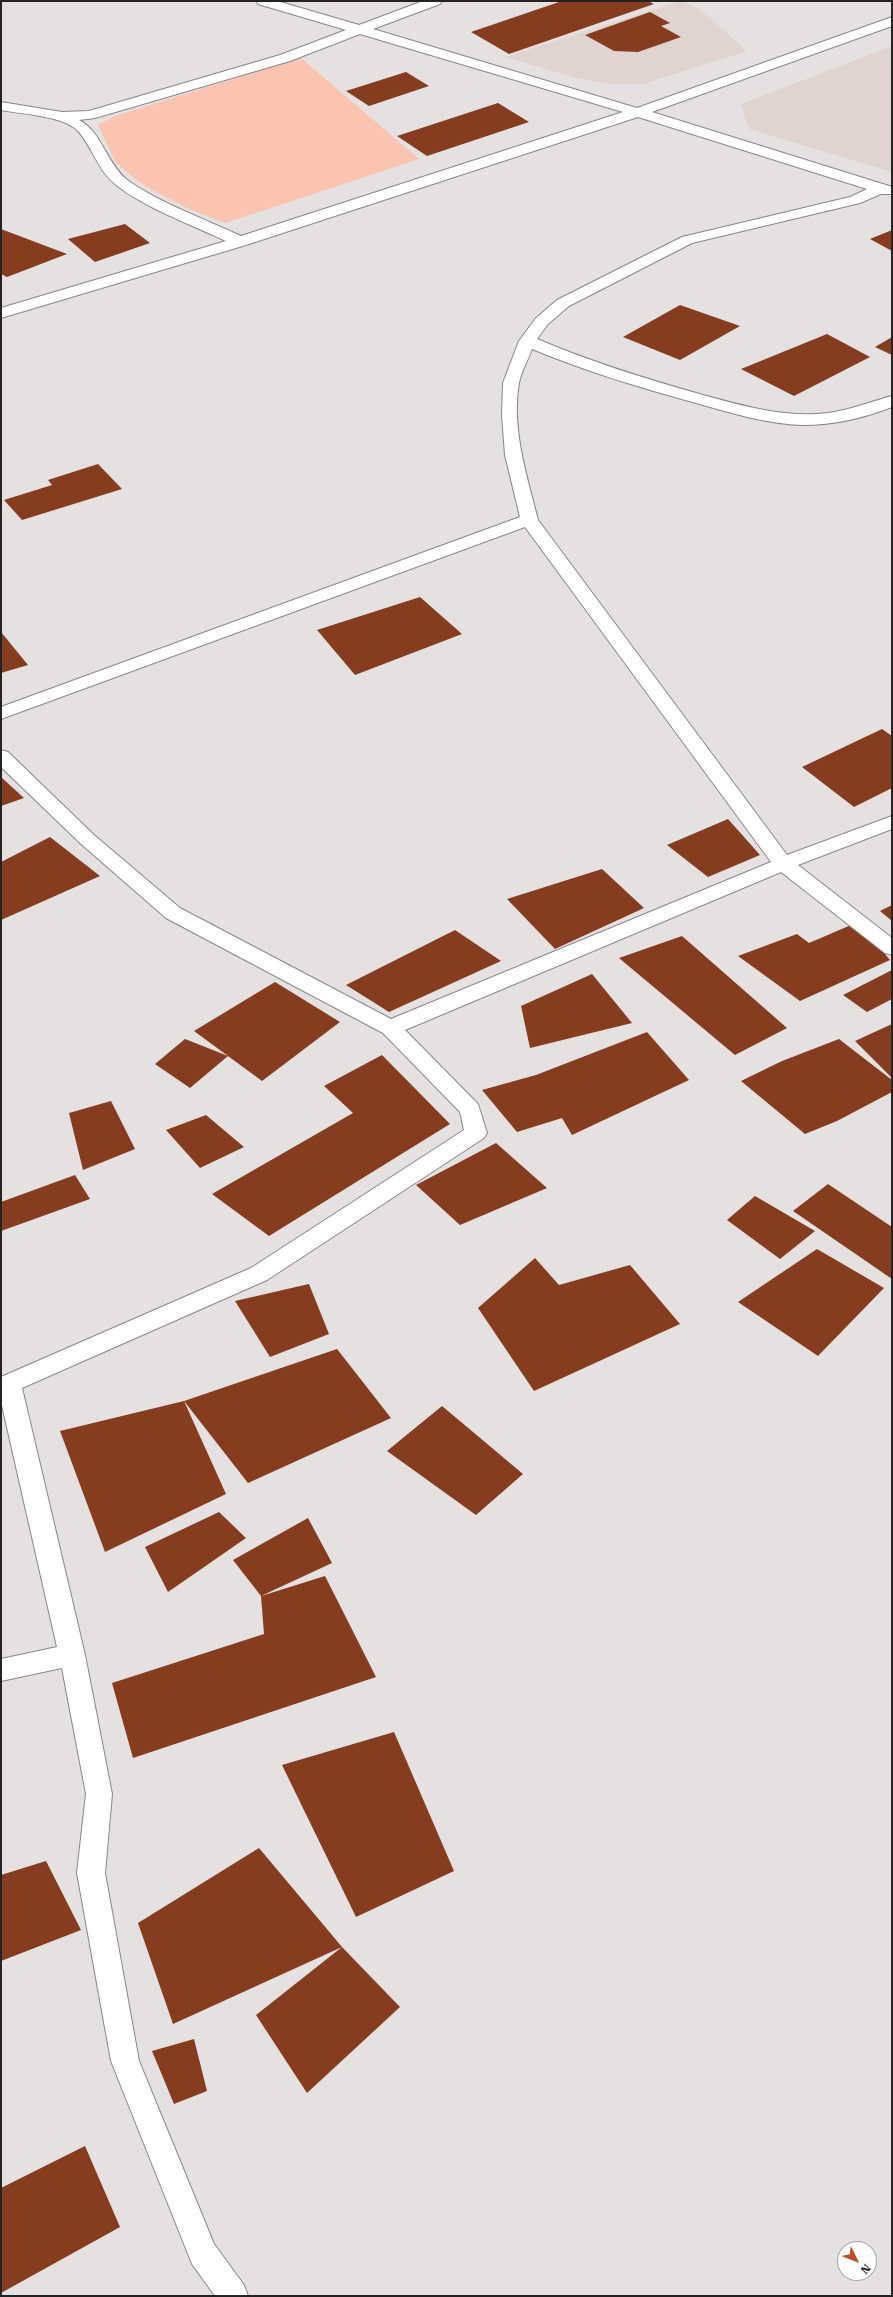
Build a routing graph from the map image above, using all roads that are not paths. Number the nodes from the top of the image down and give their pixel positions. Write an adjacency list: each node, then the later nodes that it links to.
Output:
1 (263, 1): 4 (street)
2 (435, 1): 4 (street)
3 (892, 21): 6 (street)
4 (360, 30): 6 (street); 7 (street)
5 (1, 106): 7 (street)
6 (637, 112): 8 (street); 9 (street)
7 (62, 116): 9 (street)
8 (886, 190): 11 (street)
9 (241, 242): 10 (street)
10 (1, 313)
11 (527, 341): 12 (street); 13 (street)
12 (892, 401)
13 (529, 520): 14 (street); 17 (street)
14 (1, 713)
15 (1, 756): 19 (street)
16 (892, 822): 17 (street)
17 (783, 864): 18 (street); 19 (street)
18 (892, 948)
19 (390, 1028): 20 (street)
20 (72, 1655): 21 (street); 22 (street)
21 (1, 1670)
22 (233, 2296)

